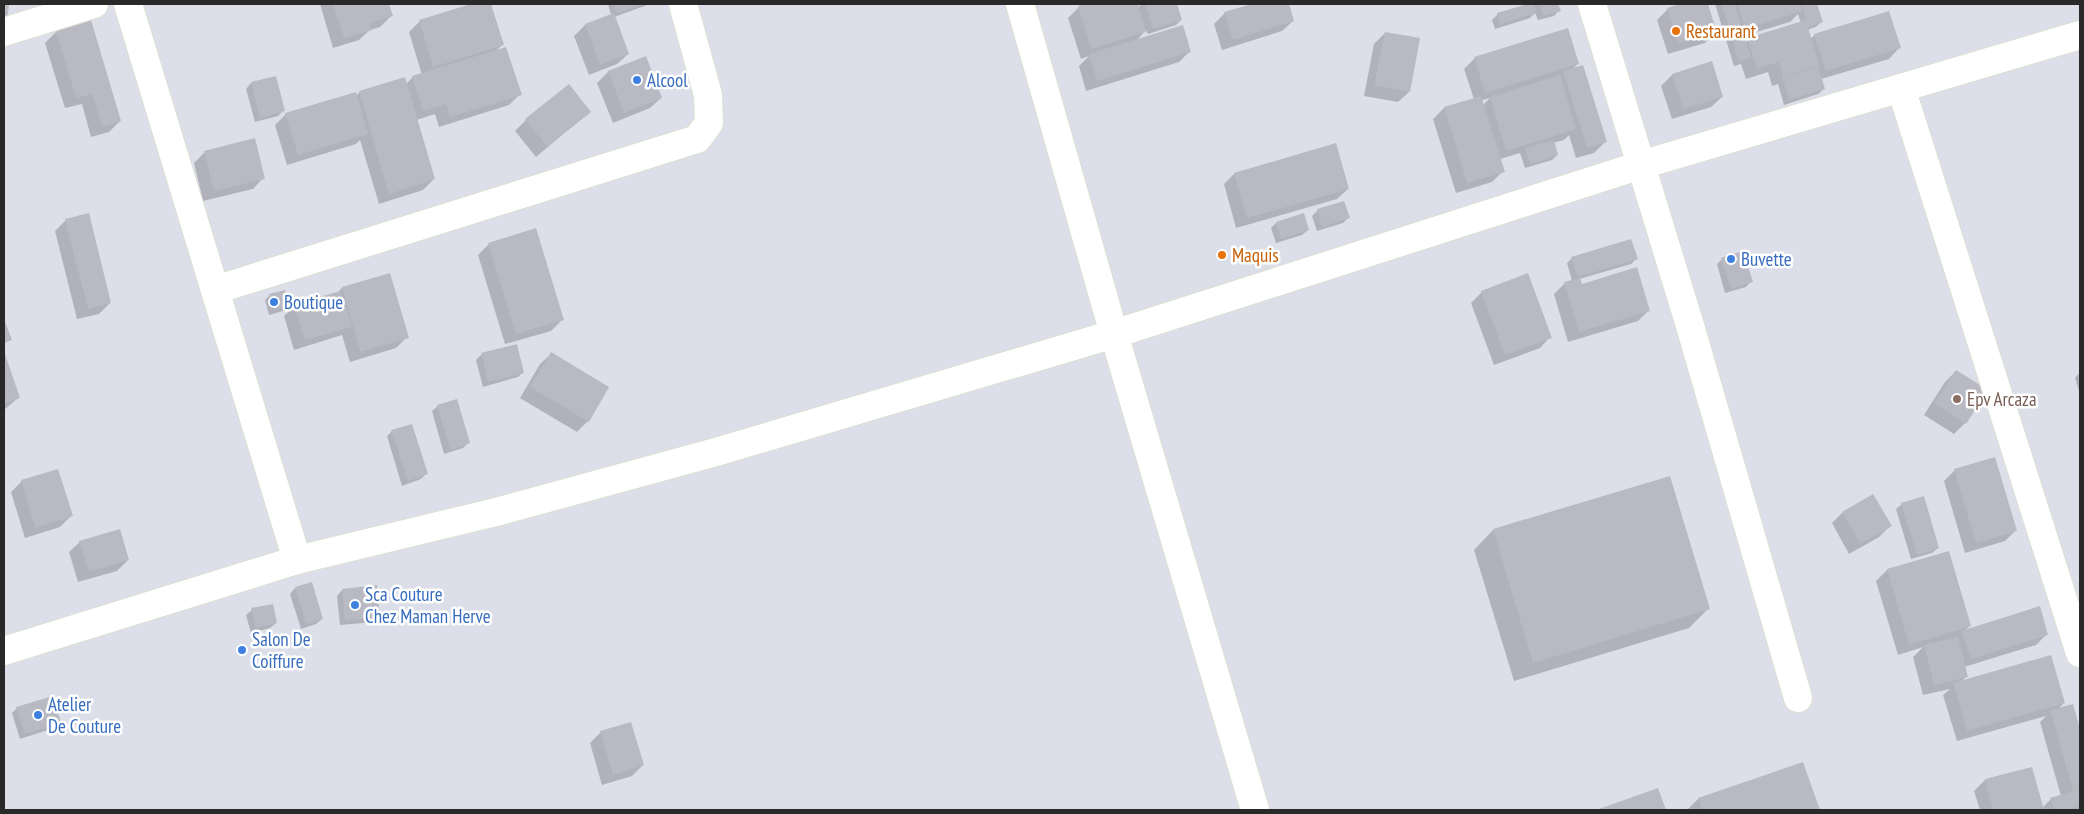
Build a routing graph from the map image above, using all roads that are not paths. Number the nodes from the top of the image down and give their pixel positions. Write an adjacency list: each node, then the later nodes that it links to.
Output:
1 (94, 4): 6 (street)
2 (128, 4): 10 (street)
3 (683, 4): 10 (street)
4 (1020, 4): 11 (street)
5 (1592, 4): 9 (street)
6 (4, 32)
7 (2080, 35): 8 (street)
8 (1901, 88): 9 (street); 14 (street)
9 (1641, 165): 11 (street); 15 (street)
10 (215, 290): 12 (street)
11 (1114, 334): 12 (street); 16 (street)
12 (297, 560): 13 (street)
13 (4, 651)
14 (2080, 653)
15 (1798, 698)
16 (1255, 810)

